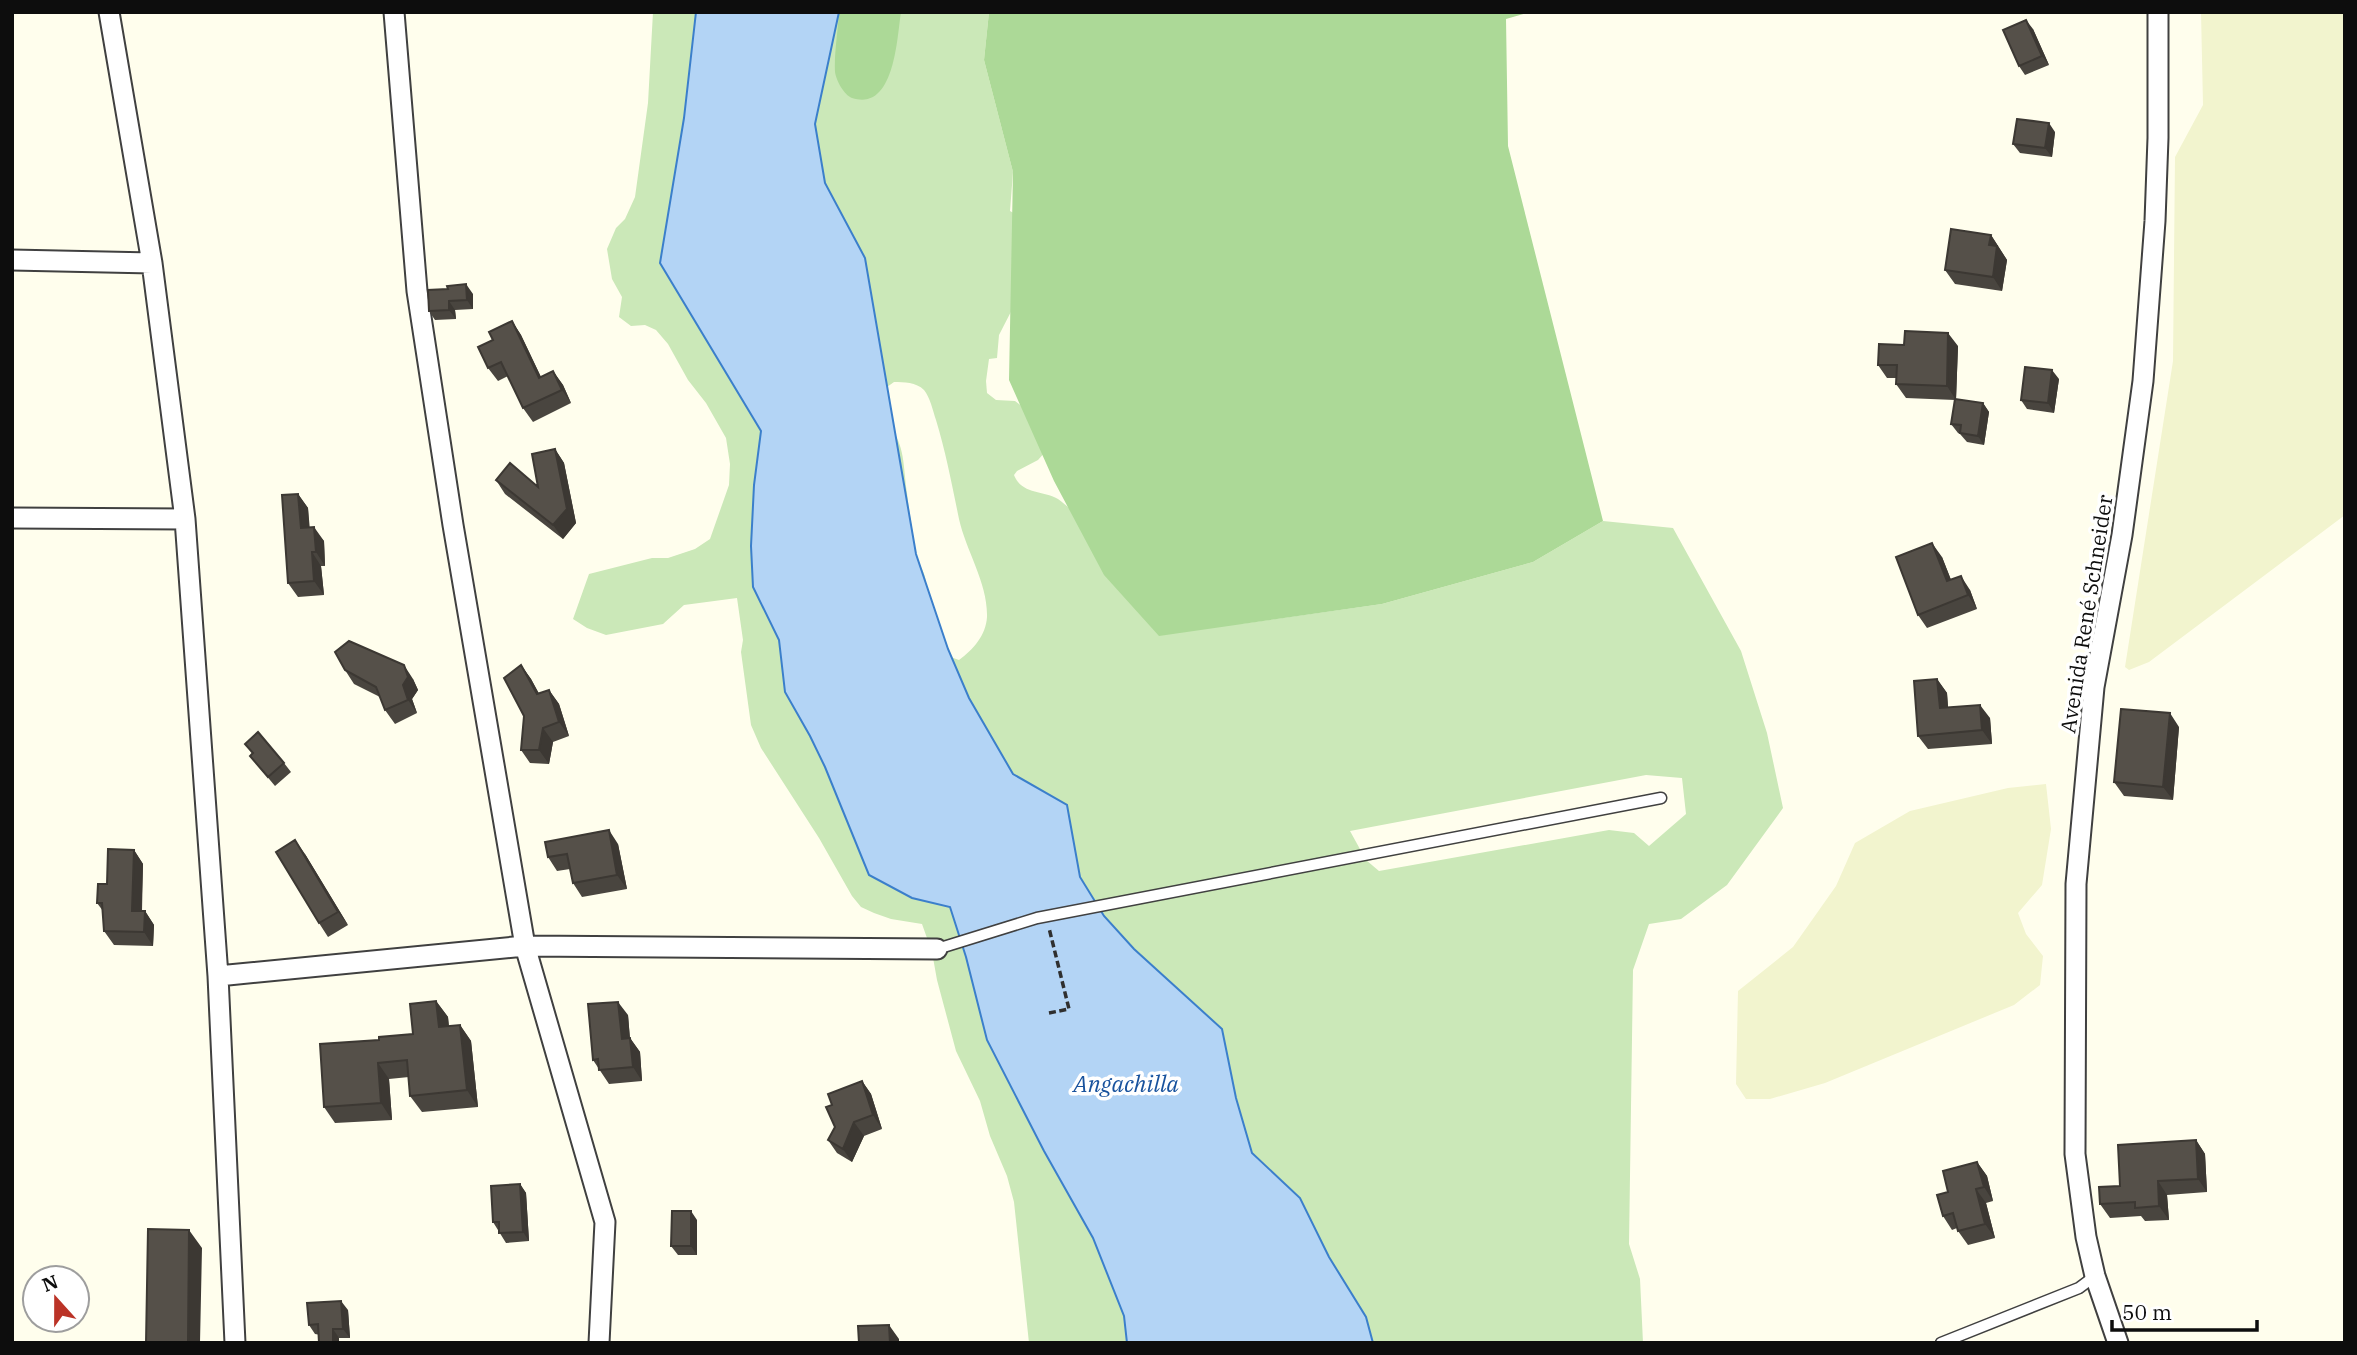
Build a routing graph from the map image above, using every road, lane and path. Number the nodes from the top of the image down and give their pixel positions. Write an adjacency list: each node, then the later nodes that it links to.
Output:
1 (109, 12): 5 (street)
2 (394, 12): 10 (street)
3 (2158, 12): 14 (street, Avenida René Schneider)
4 (12, 260): 5 (street)
5 (152, 263): 7 (street)
6 (12, 518): 7 (street)
7 (184, 519): 12 (street)
8 (1661, 798): 9 (lane)
9 (1046, 916): 11 (lane); 13 (path)
10 (525, 946): 11 (street); 12 (street); 16 (street)
11 (937, 949)
12 (218, 976): 15 (street)
13 (1049, 1013)
14 (2095, 1276): 17 (lane); 18 (street, Avenida René Schneider)
15 (235, 1343)
16 (599, 1343)
17 (1941, 1343)
18 (2119, 1343)

